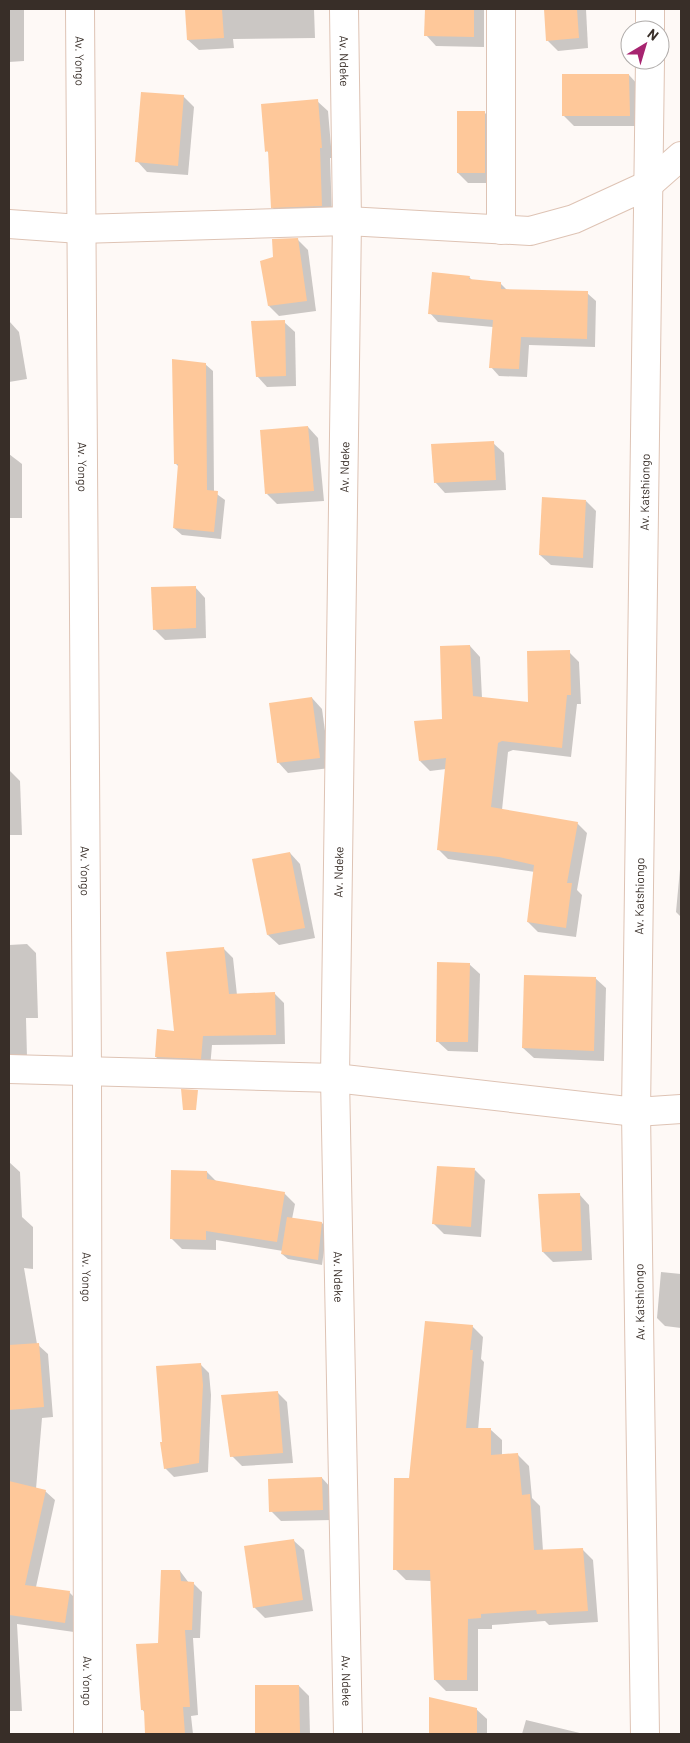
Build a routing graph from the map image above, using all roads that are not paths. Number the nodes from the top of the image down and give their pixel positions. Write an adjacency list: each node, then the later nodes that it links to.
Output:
1 (80, 9): 9 (street, Av. Yongo)
2 (344, 9): 7 (street, Av. Ndeke)
3 (501, 9): 10 (street)
4 (650, 70): 6 (street, Av. Katshiongo)
5 (681, 156): 6 (street)
6 (648, 185): 10 (street); 15 (street, Av. Katshiongo)
7 (347, 221): 9 (street); 10 (street); 13 (street, Av. Ndeke)
8 (9, 224): 9 (street)
9 (80, 229): 12 (street, Av. Yongo)
10 (502, 230)
11 (9, 1069): 12 (street)
12 (87, 1070): 13 (street); 16 (street, Av. Yongo)
13 (335, 1078): 15 (street); 17 (street, Av. Ndeke)
14 (681, 1110): 15 (street)
15 (636, 1112): 18 (street, Av. Katshiongo)
16 (88, 1734)
17 (348, 1734)
18 (645, 1734)

